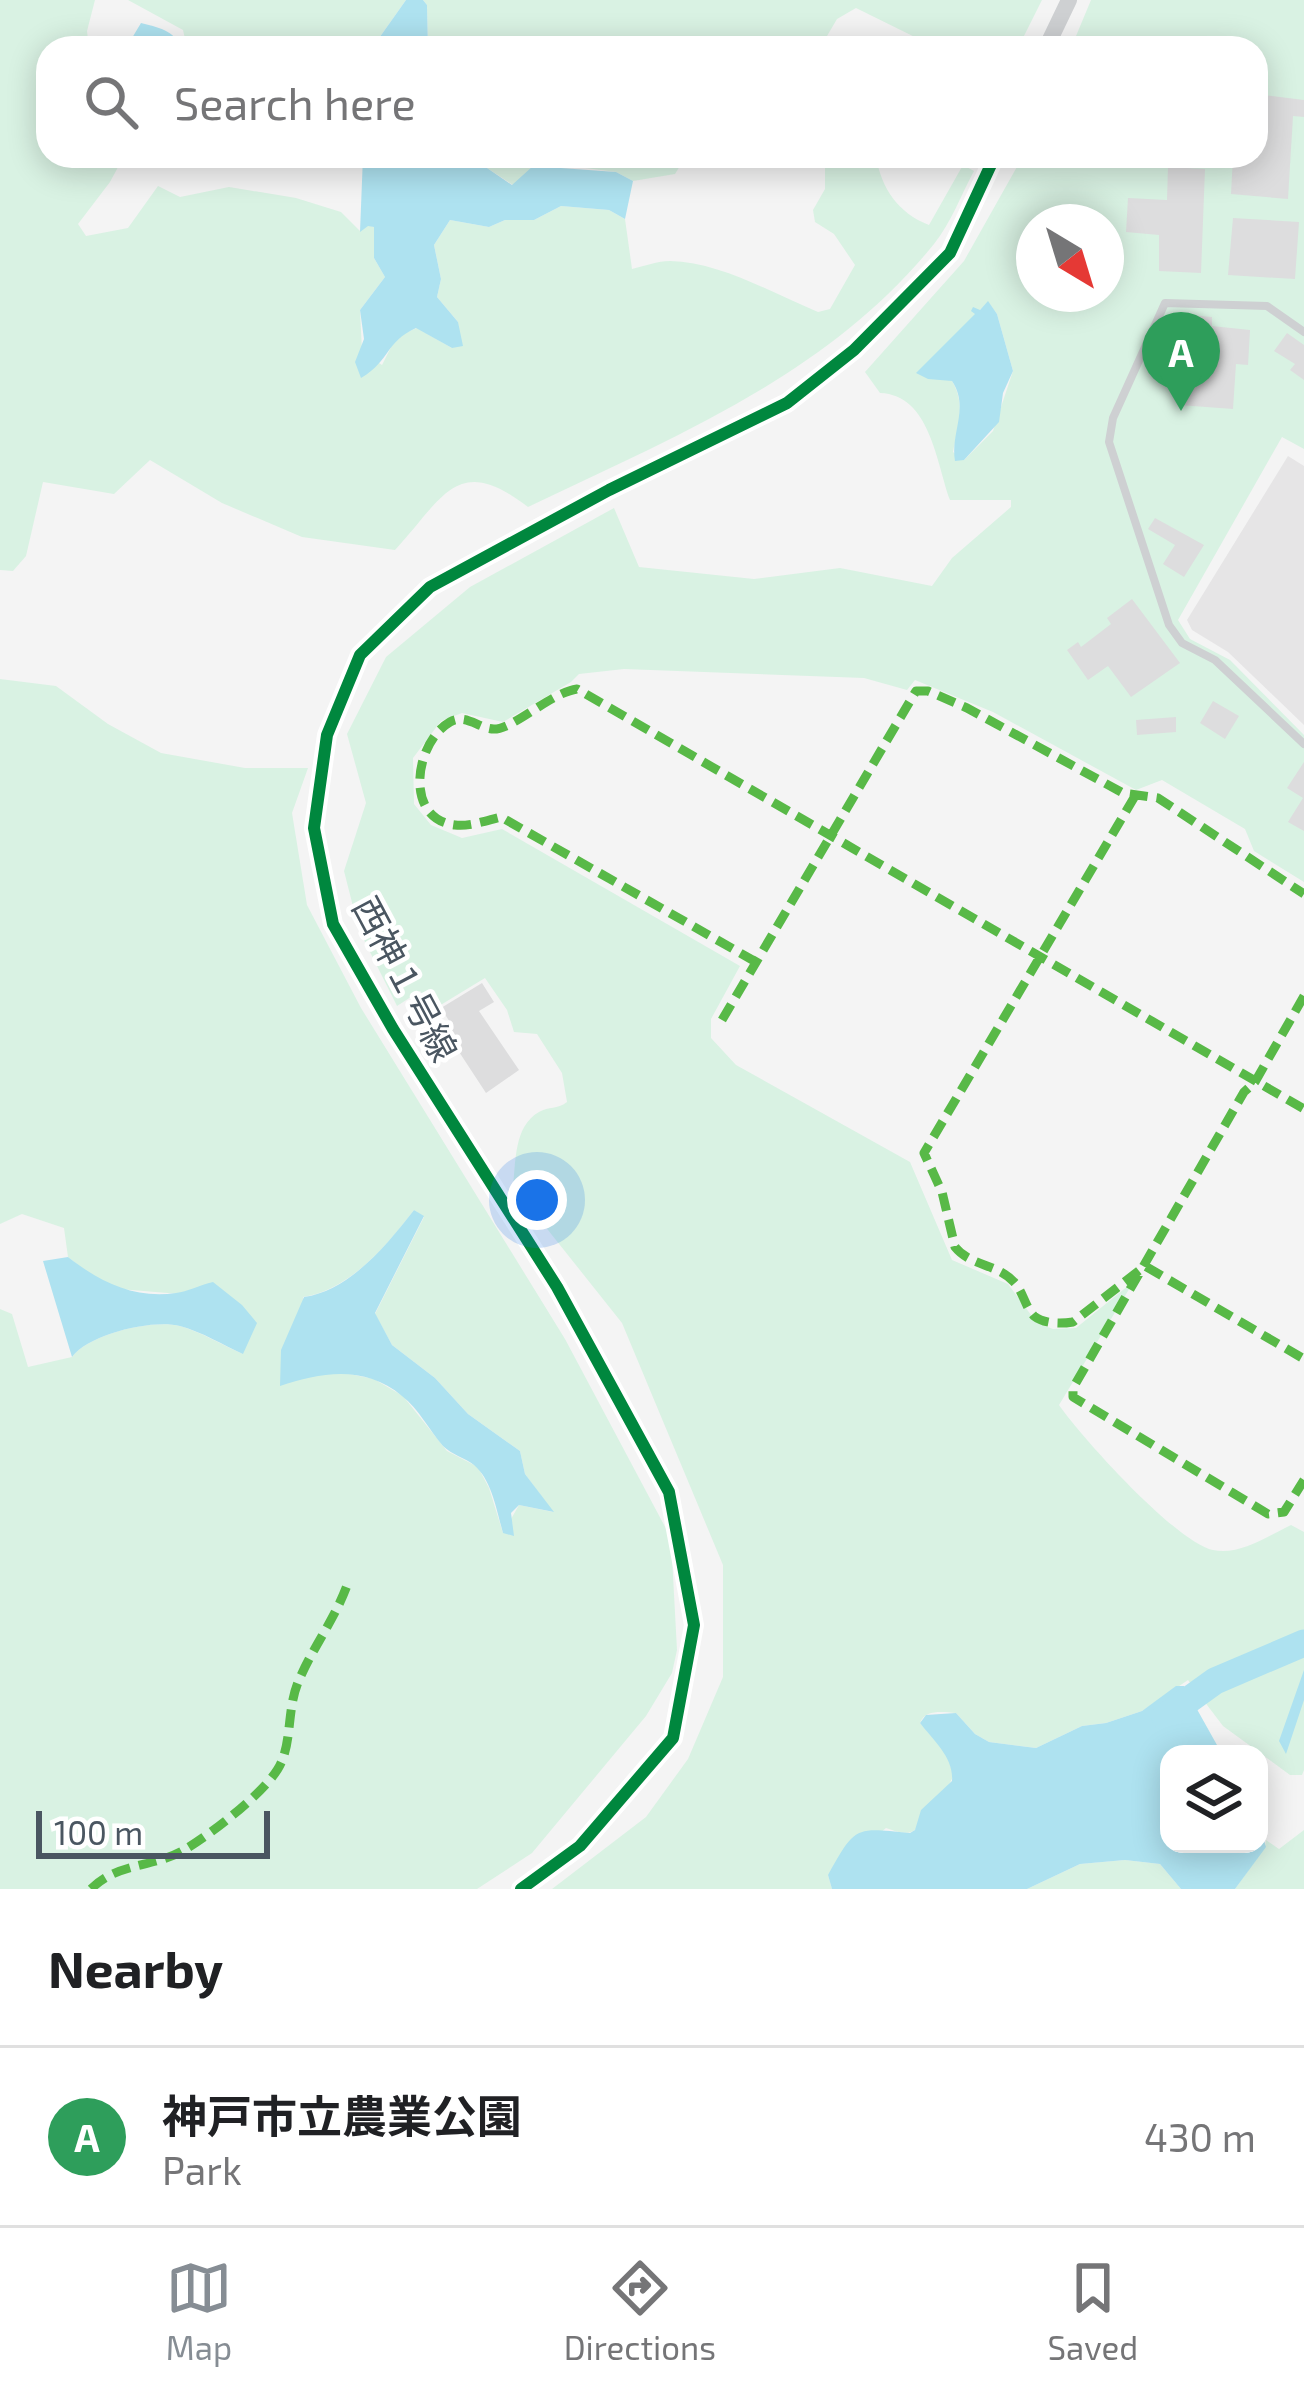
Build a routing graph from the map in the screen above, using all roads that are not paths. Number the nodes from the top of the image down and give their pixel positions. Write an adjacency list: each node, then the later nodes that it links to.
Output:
1 (1069, 0): 2 (street)
2 (1052, 36)
3 (989, 168): 6 (street, 西神１号線)
4 (1304, 332): 5 (lane)
5 (1304, 744)
6 (521, 1889)

